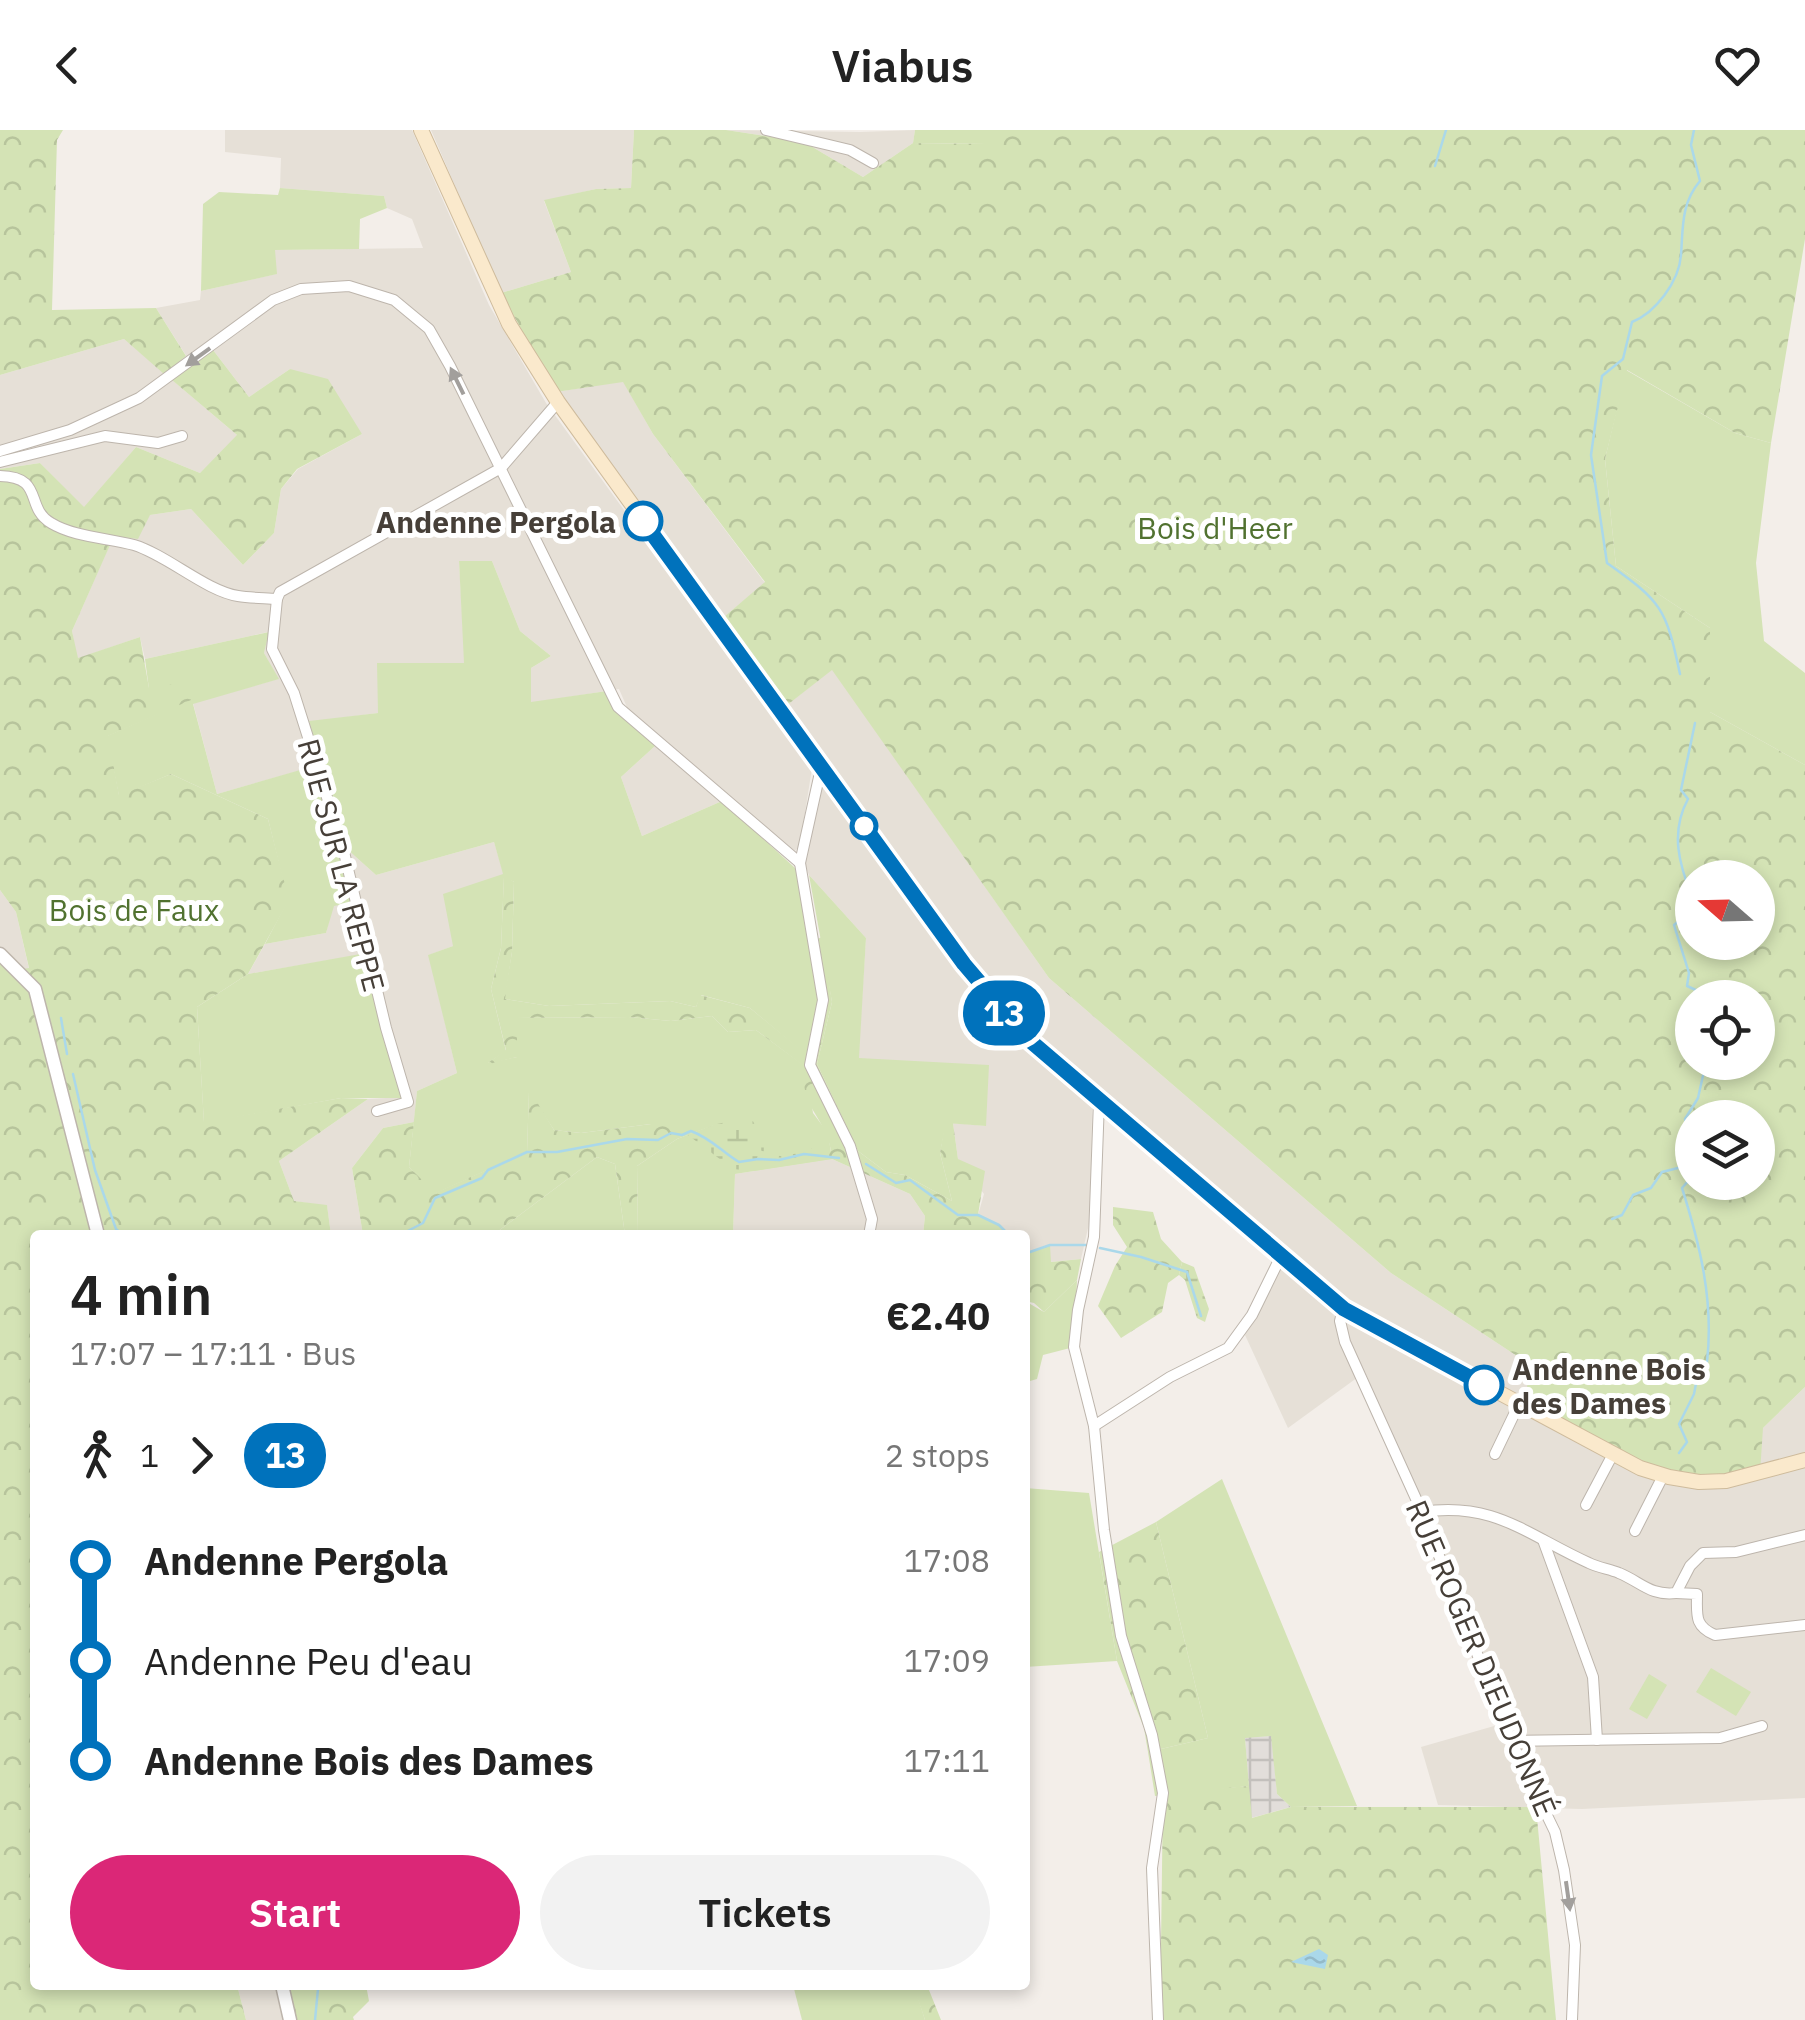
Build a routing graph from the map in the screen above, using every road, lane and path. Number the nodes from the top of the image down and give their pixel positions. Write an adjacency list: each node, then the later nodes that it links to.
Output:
1 (421, 130): 4 (main road)
2 (766, 130): 3 (street)
3 (873, 163)
4 (558, 402): 8 (street); 11 (main road)
5 (182, 436): 7 (street)
6 (0, 451): 8 (street, one-way to 6)
7 (0, 462)
8 (501, 468): 10 (street); 12 (street)
9 (0, 476): 10 (street)
10 (277, 598): 15 (street, RUE SUR LA REPPE)
11 (821, 768): 12 (street); 14 (main road)
12 (800, 863): 17 (street)
13 (0, 954): 16 (street)
14 (1099, 1101): 18 (main road); 21 (street)
15 (377, 1111)
16 (97, 1230)
17 (871, 1230)
18 (1281, 1256): 19 (main road); 21 (street)
19 (1344, 1309): 20 (main road); 27 (street, RUE ROGER DIEUDONNÉ)
20 (1520, 1404): 22 (street); 23 (main road)
21 (1094, 1426): 38 (street)
22 (1495, 1454)
23 (1614, 1454): 25 (main road); 26 (street)
24 (1805, 1460): 25 (main road)
25 (1664, 1476): 28 (street)
26 (1586, 1505)
27 (1422, 1512): 30 (street); 35 (street, RUE ROGER DIEUDONNÉ)
28 (1635, 1531)
29 (1805, 1535): 31 (street)
30 (1542, 1540): 31 (street); 34 (street)
31 (1676, 1592): 32 (street)
32 (1805, 1625)
33 (1762, 1726): 34 (street)
34 (1597, 1740): 35 (street)
35 (1511, 1742): 39 (street, RUE ROGER DIEUDONNÉ, one-way to 39)
36 (283, 1990): 37 (street)
37 (290, 2020)
38 (1158, 2020)
39 (1572, 2020)

